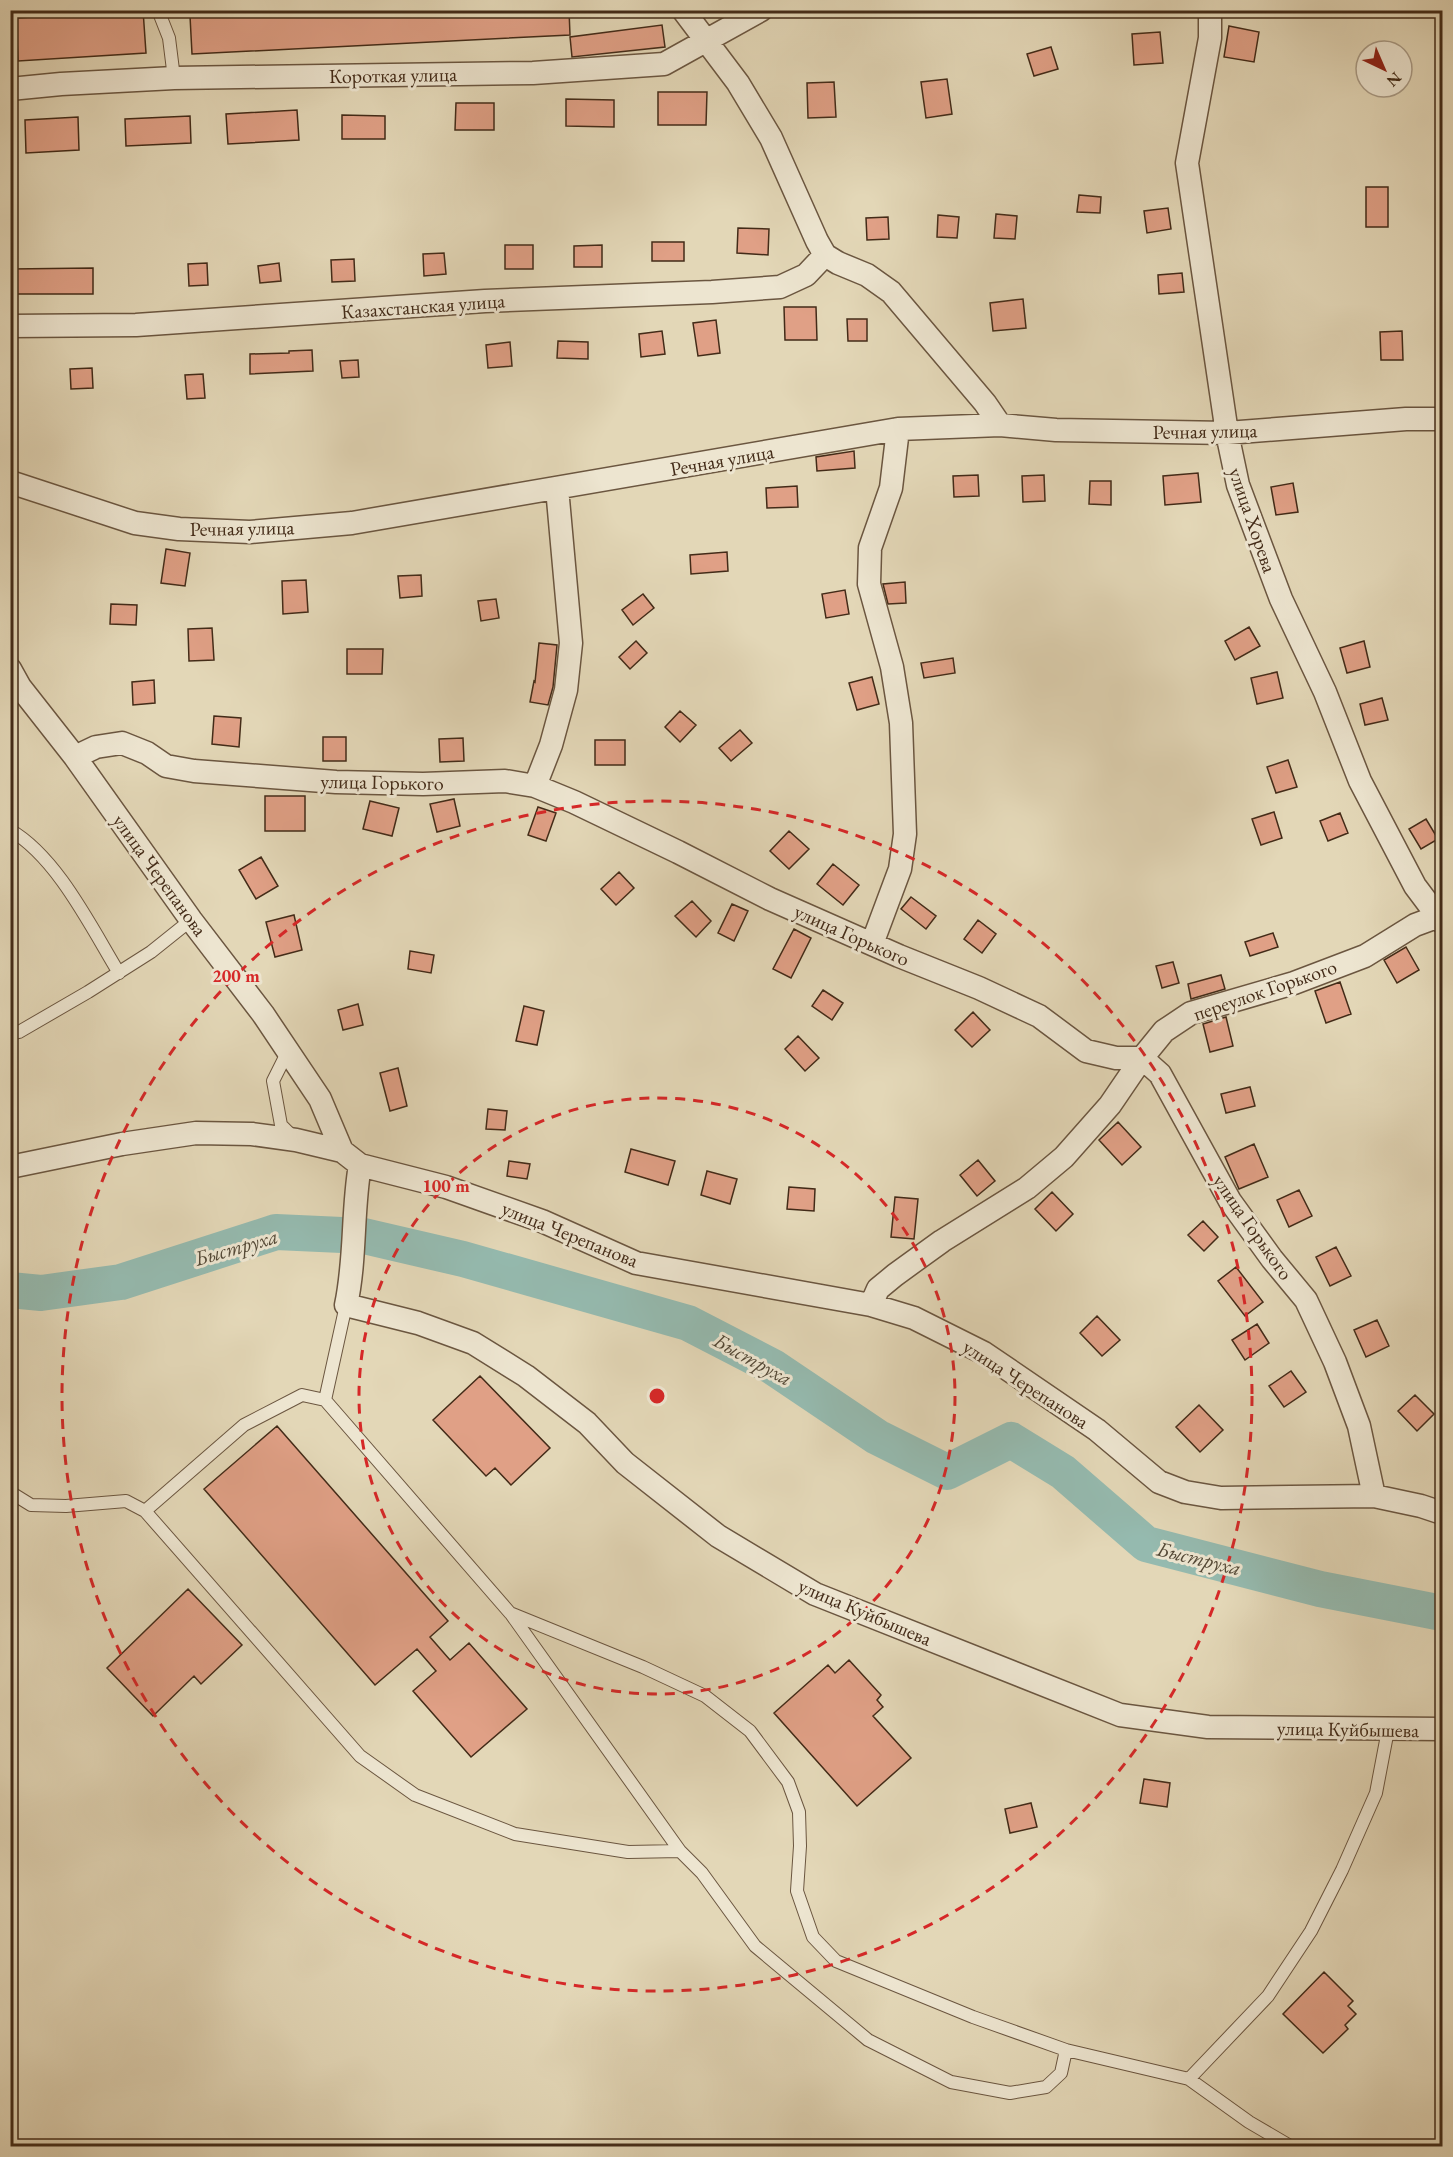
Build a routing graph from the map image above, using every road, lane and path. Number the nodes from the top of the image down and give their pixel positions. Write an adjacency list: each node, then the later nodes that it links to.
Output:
1 (158, 10): 6 (lane)
2 (683, 10): 5 (street)
3 (761, 10): 5 (street, Короткая улица)
4 (1210, 10): 13 (street, улица Хорева)
5 (707, 40): 6 (street, Короткая улица); 8 (street)
6 (174, 78): 7 (street, Короткая улица)
7 (10, 89)
8 (825, 255): 9 (street, Казахстанская улица); 11 (street)
9 (10, 326)
10 (1443, 419): 13 (street, Речная улица)
11 (1000, 425): 12 (street, Речная улица); 13 (street, Речная улица)
12 (898, 429): 15 (street, Речная улица); 22 (street)
13 (1227, 434): 20 (street, улица Хорева)
14 (10, 482): 15 (street, Речная улица)
15 (557, 488): 18 (street)
16 (14, 682): 17 (street, улица Черепанова)
17 (75, 757): 18 (street, улица Горького); 21 (street, улица Черепанова)
18 (535, 786): 22 (street, улица Горького)
19 (10, 830): 23 (lane)
20 (1441, 918): 26 (street, переулок Горького)
21 (191, 920): 23 (lane); 25 (street, улица Черепанова)
22 (872, 944): 26 (street, улица Горького)
23 (119, 973): 24 (lane)
24 (10, 1034)
25 (288, 1051): 27 (lane); 28 (street, улица Черепанова)
26 (1142, 1058): 31 (street, переулок Горького); 34 (street, улица Горького)
27 (296, 1140): 28 (street); 29 (street)
28 (351, 1158): 30 (street); 31 (street, улица Черепанова)
29 (10, 1167)
30 (346, 1305): 32 (lane); 39 (street, улица Куйбышева)
31 (871, 1305): 34 (street, улица Черепанова)
32 (324, 1400): 35 (lane); 37 (lane)
33 (10, 1492): 35 (lane)
34 (1374, 1496): 36 (street, улица Черепанова)
35 (145, 1511): 40 (lane)
36 (1443, 1513)
37 (510, 1613): 40 (lane); 41 (lane)
38 (1443, 1729): 39 (street, улица Куйбышева)
39 (1388, 1730): 42 (lane)
40 (680, 1851): 41 (lane)
41 (1066, 2050): 42 (lane)
42 (1189, 2079): 43 (lane)
43 (1290, 2146)

